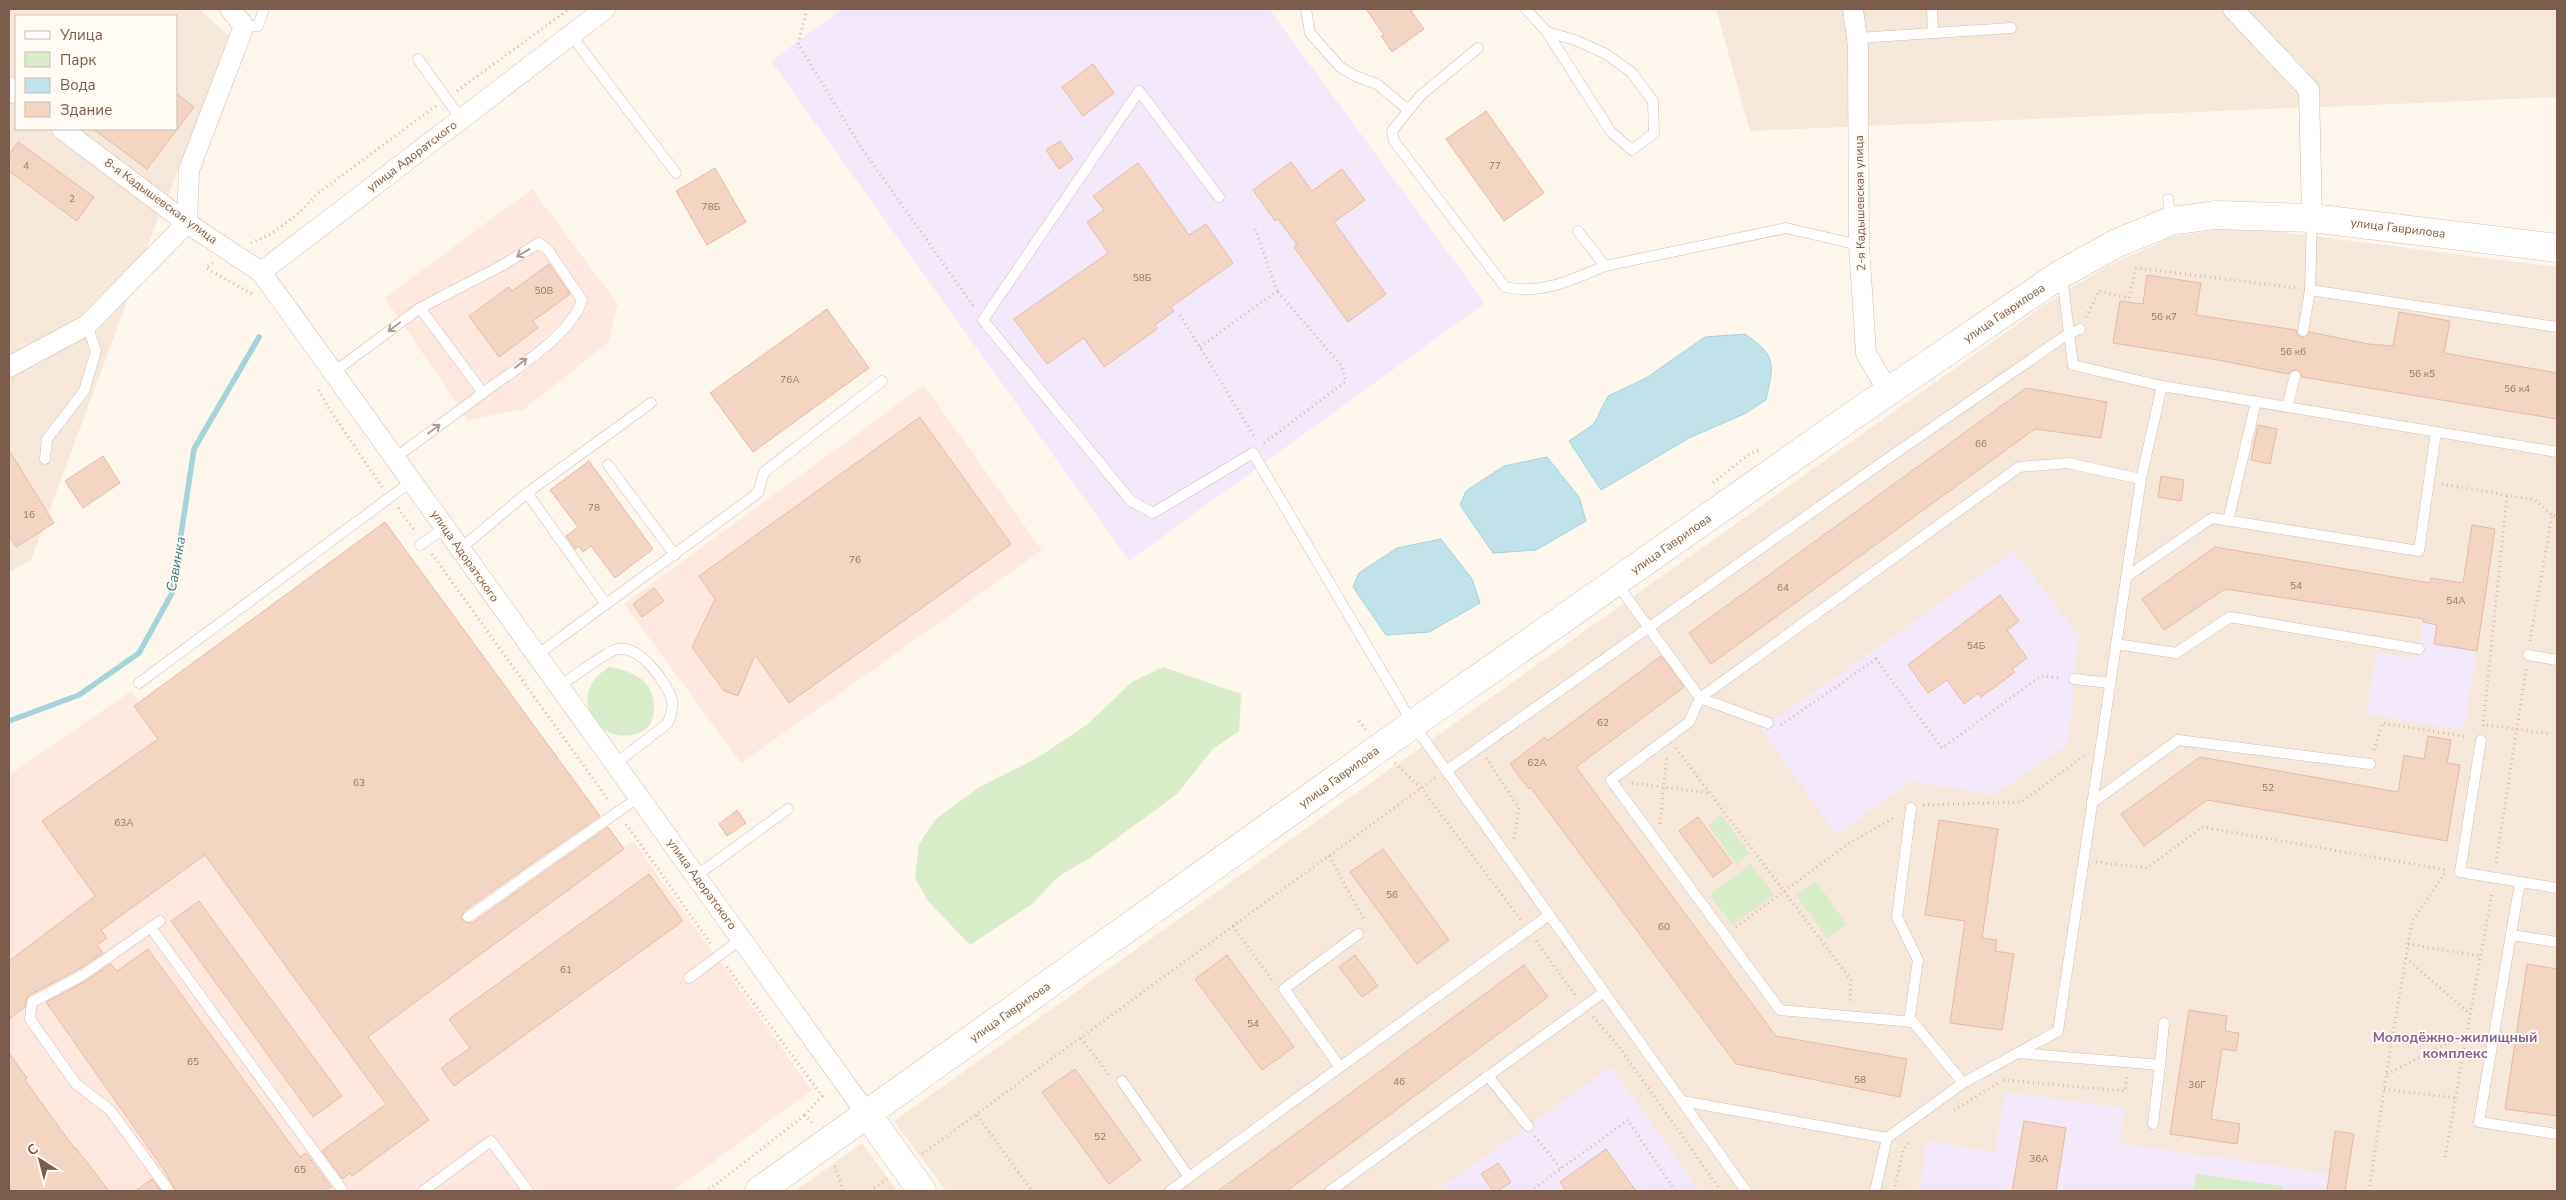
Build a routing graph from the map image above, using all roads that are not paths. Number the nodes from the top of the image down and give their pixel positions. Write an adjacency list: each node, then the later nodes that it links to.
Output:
1 (230, 9): 9 (street)
2 (264, 9): 9 (lane)
3 (605, 9): 13 (street, улица Адоратского)
4 (1306, 9): 17 (lane)
5 (1526, 9): 11 (lane)
6 (1853, 9): 14 (street, 2-я Кадышевская улица)
7 (1932, 9): 12 (lane)
8 (2233, 9): 22 (street)
9 (244, 26): 23 (street)
10 (2011, 28): 12 (lane)
11 (1547, 32): 11 (lane)
12 (1932, 33): 14 (lane)
13 (571, 35): 18 (street, улица Адоратского); 20 (lane)
14 (1857, 38): 25 (street, 2-я Кадышевская улица)
15 (1478, 48): 17 (lane)
16 (418, 59): 18 (lane)
17 (1408, 110): 27 (lane)
18 (460, 119): 28 (street, улица Адоратского)
19 (63, 130): 23 (street, 8-я Кадышевская улица)
20 (676, 173)
21 (1219, 197): 74 (lane)
22 (2312, 218): 26 (street, улица Гаврилова); 29 (street, улица Гаврилова); 30 (lane)
23 (187, 223): 28 (street, 8-я Кадышевская улица); 32 (street)
24 (1578, 231): 27 (lane)
25 (1859, 245): 27 (lane); 42 (street, 2-я Кадышевская улица)
26 (2557, 248)
27 (1605, 266)
28 (261, 272): 38 (street, улица Адоратского)
29 (2062, 274): 36 (lane); 42 (street, улица Гаврилова)
30 (2310, 290): 33 (lane); 35 (lane)
31 (420, 308): 38 (lane, one-way to 38); 43 (lane); 43 (lane, one-way to 31)
32 (87, 326): 37 (street); 50 (lane)
33 (2557, 327)
34 (2080, 329): 36 (lane)
35 (2303, 331)
36 (2068, 334): 41 (lane); 63 (lane)
37 (9, 367)
38 (334, 372): 49 (street, улица Адоратского)
39 (2295, 376): 46 (lane)
40 (882, 381): 59 (lane)
41 (2162, 386): 44 (lane); 52 (lane)
42 (1888, 391): 61 (street, улица Гаврилова)
43 (483, 393): 49 (lane, one-way to 43)
44 (2256, 402): 46 (lane); 55 (lane)
45 (651, 403): 54 (lane)
46 (2287, 407): 47 (lane)
47 (2436, 432): 48 (lane); 55 (lane)
48 (2557, 452)
49 (395, 458): 53 (street, улица Адоратского)
50 (45, 459)
51 (608, 465): 59 (lane)
52 (2141, 479): 60 (lane); 73 (lane)
53 (412, 481): 56 (street, улица Адоратского); 70 (lane)
54 (527, 493): 58 (lane); 62 (lane)
55 (2228, 521): 60 (lane)
56 (445, 528): 57 (lane); 58 (street, улица Адоратского)
57 (422, 543)
58 (460, 549): 66 (street, улица Адоратского)
59 (675, 554): 62 (lane)
60 (2126, 577): 64 (lane)
61 (1616, 582): 63 (lane); 74 (street, улица Гаврилова)
62 (606, 604): 66 (lane)
63 (1649, 627): 73 (lane); 79 (lane)
64 (2116, 644): 65 (lane); 71 (lane)
65 (2419, 649)
66 (536, 655): 72 (street, улица Адоратского)
67 (2528, 655): 68 (lane)
68 (2557, 660)
69 (2074, 679): 71 (lane)
70 (140, 683)
71 (2110, 683): 81 (lane)
72 (559, 686): 77 (street, улица Адоратского); 77 (lane)
73 (1700, 698): 75 (lane); 97 (lane)
74 (1413, 724): 79 (lane); 106 (street, улица Гаврилова)
75 (1768, 724)
76 (2481, 740): 85 (lane)
77 (616, 764): 80 (street, улица Адоратского)
78 (2370, 764): 81 (lane)
79 (1446, 771): 87 (lane)
80 (639, 797): 84 (street, улица Адоратского); 88 (lane)
81 (2092, 803): 99 (lane)
82 (1911, 808): 97 (lane)
83 (788, 809): 84 (lane)
84 (696, 876): 93 (street, улица Адоратского)
85 (2520, 882): 86 (lane); 92 (lane)
86 (2557, 888)
87 (1549, 915): 96 (lane); 101 (lane)
88 (468, 917)
89 (160, 921): 90 (lane)
90 (151, 928): 112 (lane); 113 (lane)
91 (1358, 934): 101 (lane)
92 (2511, 935): 94 (lane); 109 (lane)
93 (741, 939): 95 (lane); 106 (street, улица Адоратского)
94 (2557, 942)
95 (689, 978)
96 (1604, 992): 102 (lane); 105 (lane)
97 (1909, 1022): 104 (lane)
98 (2164, 1023): 100 (lane)
99 (2018, 1053): 100 (lane); 104 (lane)
100 (2160, 1065): 107 (lane)
101 (1340, 1067): 111 (lane)
102 (1488, 1076): 108 (lane); 119 (lane)
103 (1122, 1081): 111 (lane)
104 (1963, 1083): 110 (lane)
105 (1682, 1101): 110 (lane); 120 (lane)
106 (867, 1114): 116 (street, улица Гаврилова); 117 (street, улица Адоратского)
107 (2153, 1124)
108 (1528, 1126)
109 (2557, 1134)
110 (1886, 1138): 121 (lane)
111 (1189, 1178): 118 (lane)
112 (169, 1191)
113 (344, 1191)
114 (423, 1191): 115 (lane)
115 (528, 1191)
116 (759, 1191)
117 (922, 1191)
118 (1170, 1191)
119 (1330, 1191)
120 (1746, 1191)
121 (1875, 1191)

